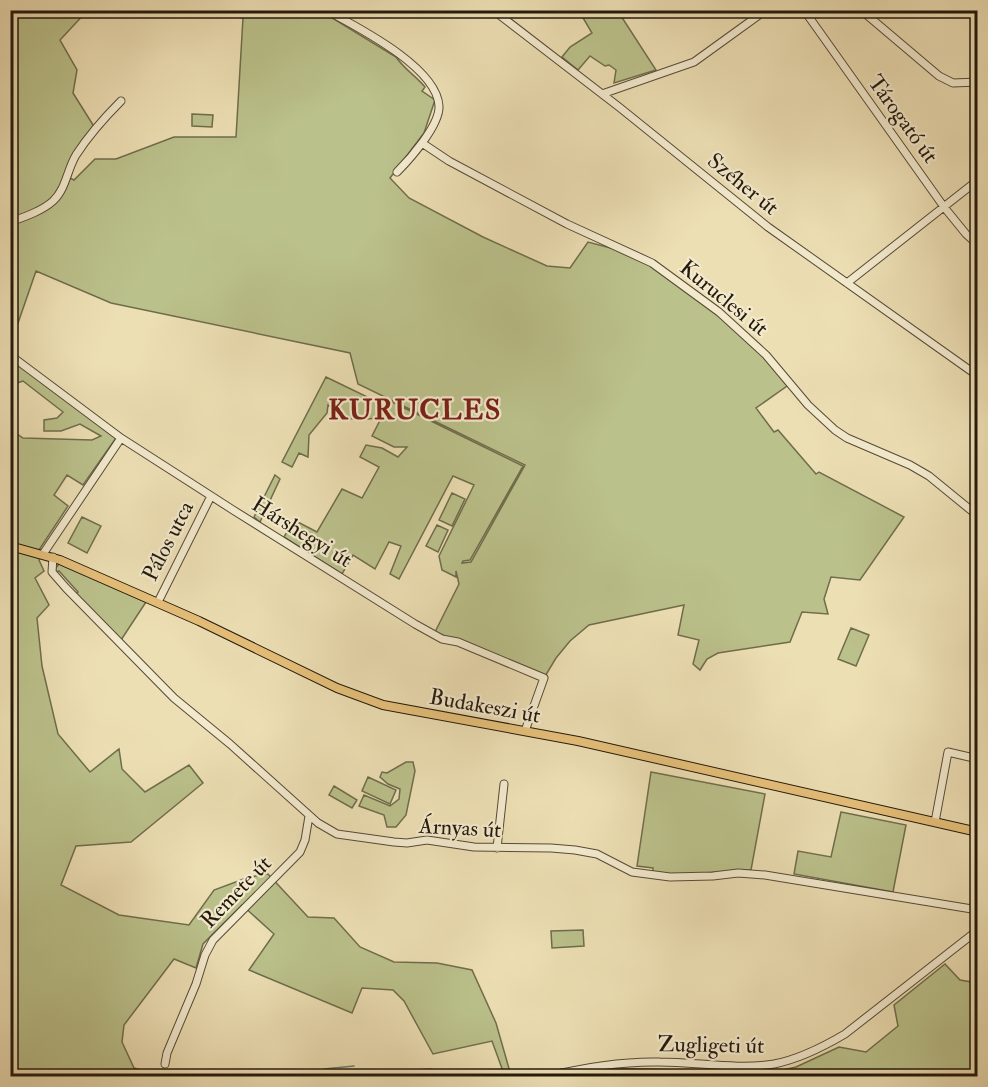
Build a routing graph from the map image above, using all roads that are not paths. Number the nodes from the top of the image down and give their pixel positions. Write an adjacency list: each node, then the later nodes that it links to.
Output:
1 (326, 10): 9 (street)
2 (493, 10): 7 (street, Széher út)
3 (766, 10): 7 (street)
4 (804, 10): 12 (street, Tárogató út)
5 (861, 10): 6 (street)
6 (978, 82)
7 (602, 94): 15 (street, Széher út)
8 (121, 101): 13 (street)
9 (422, 143): 10 (street); 20 (street, Kuruclesi út)
10 (397, 172)
11 (978, 180): 12 (street)
12 (944, 207): 14 (street, Tárogató út); 15 (street)
13 (10, 222)
14 (978, 245)
15 (847, 284): 17 (street, Széher út)
16 (10, 355): 18 (street, Hárshegyi út)
17 (978, 376)
18 (121, 438): 19 (street, Hárshegyi út); 22 (street)
19 (211, 496): 24 (street, Pálos utca); 25 (street, Hárshegyi út)
20 (978, 516)
21 (10, 546): 22 (main road, Budakeszi út)
22 (43, 554): 23 (main road, Budakeszi út)
23 (53, 557): 24 (main road, Budakeszi út); 28 (street, Árnyas út)
24 (158, 602): 25 (main road, Budakeszi út)
25 (525, 731): 29 (main road, Budakeszi út)
26 (978, 759): 29 (street)
27 (504, 784): 31 (street)
28 (309, 816): 31 (street, Árnyas út); 34 (street, Remete út)
29 (935, 822): 30 (main road, Budakeszi út)
30 (978, 832)
31 (497, 848): 32 (street, Árnyas út)
32 (978, 910)
33 (978, 930): 35 (street, Zugligeti út)
34 (165, 1064)
35 (547, 1077)

